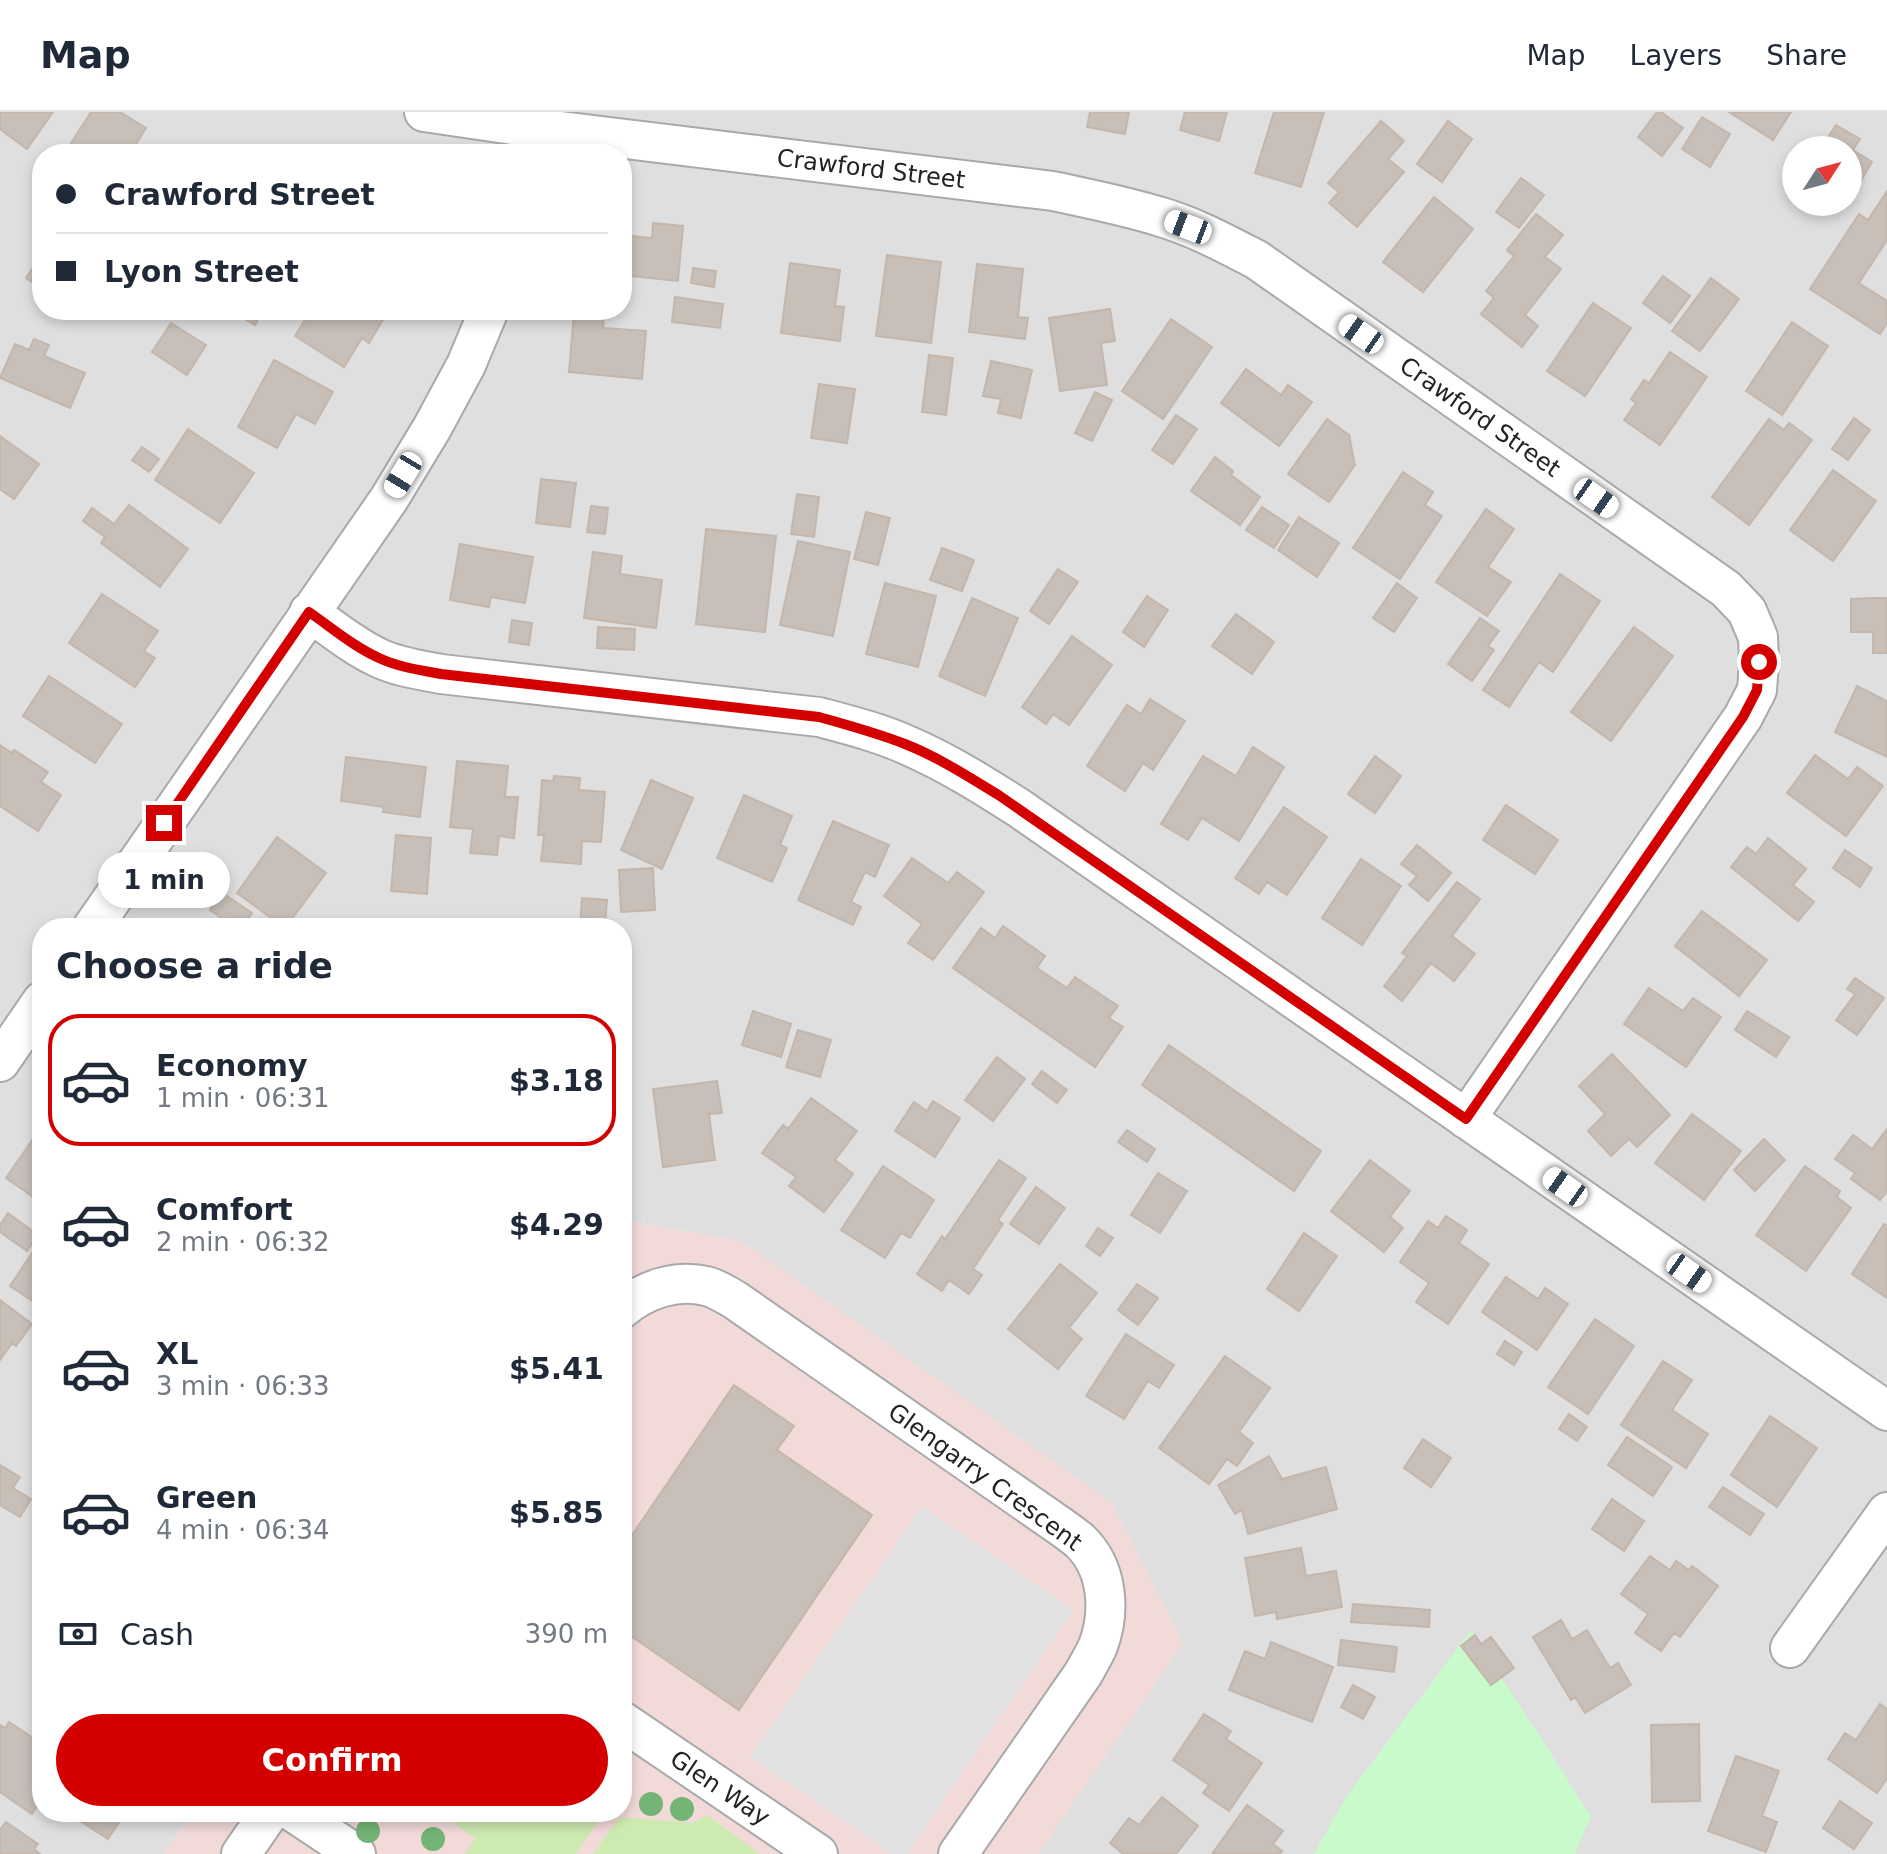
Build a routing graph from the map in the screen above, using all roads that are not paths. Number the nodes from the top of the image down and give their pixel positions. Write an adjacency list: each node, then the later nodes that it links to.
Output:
1 (424, 112): 2 (street, Crawford Street)
2 (526, 131): 8 (street, Crawford Street)
3 (485, 320): 4 (street)
4 (309, 612): 5 (street); 8 (street)
5 (99, 918)
6 (32, 1026): 7 (street)
7 (0, 1062)
8 (1466, 1119): 10 (street)
9 (632, 1301): 19 (street, Glengarry Crescent)
10 (1887, 1411)
11 (1887, 1512): 12 (street)
12 (1790, 1648)
13 (632, 1728): 18 (street, Glen Way)
14 (263, 1822): 16 (street)
15 (308, 1822): 17 (street)
16 (241, 1854)
17 (356, 1854)
18 (818, 1854)
19 (958, 1854)

